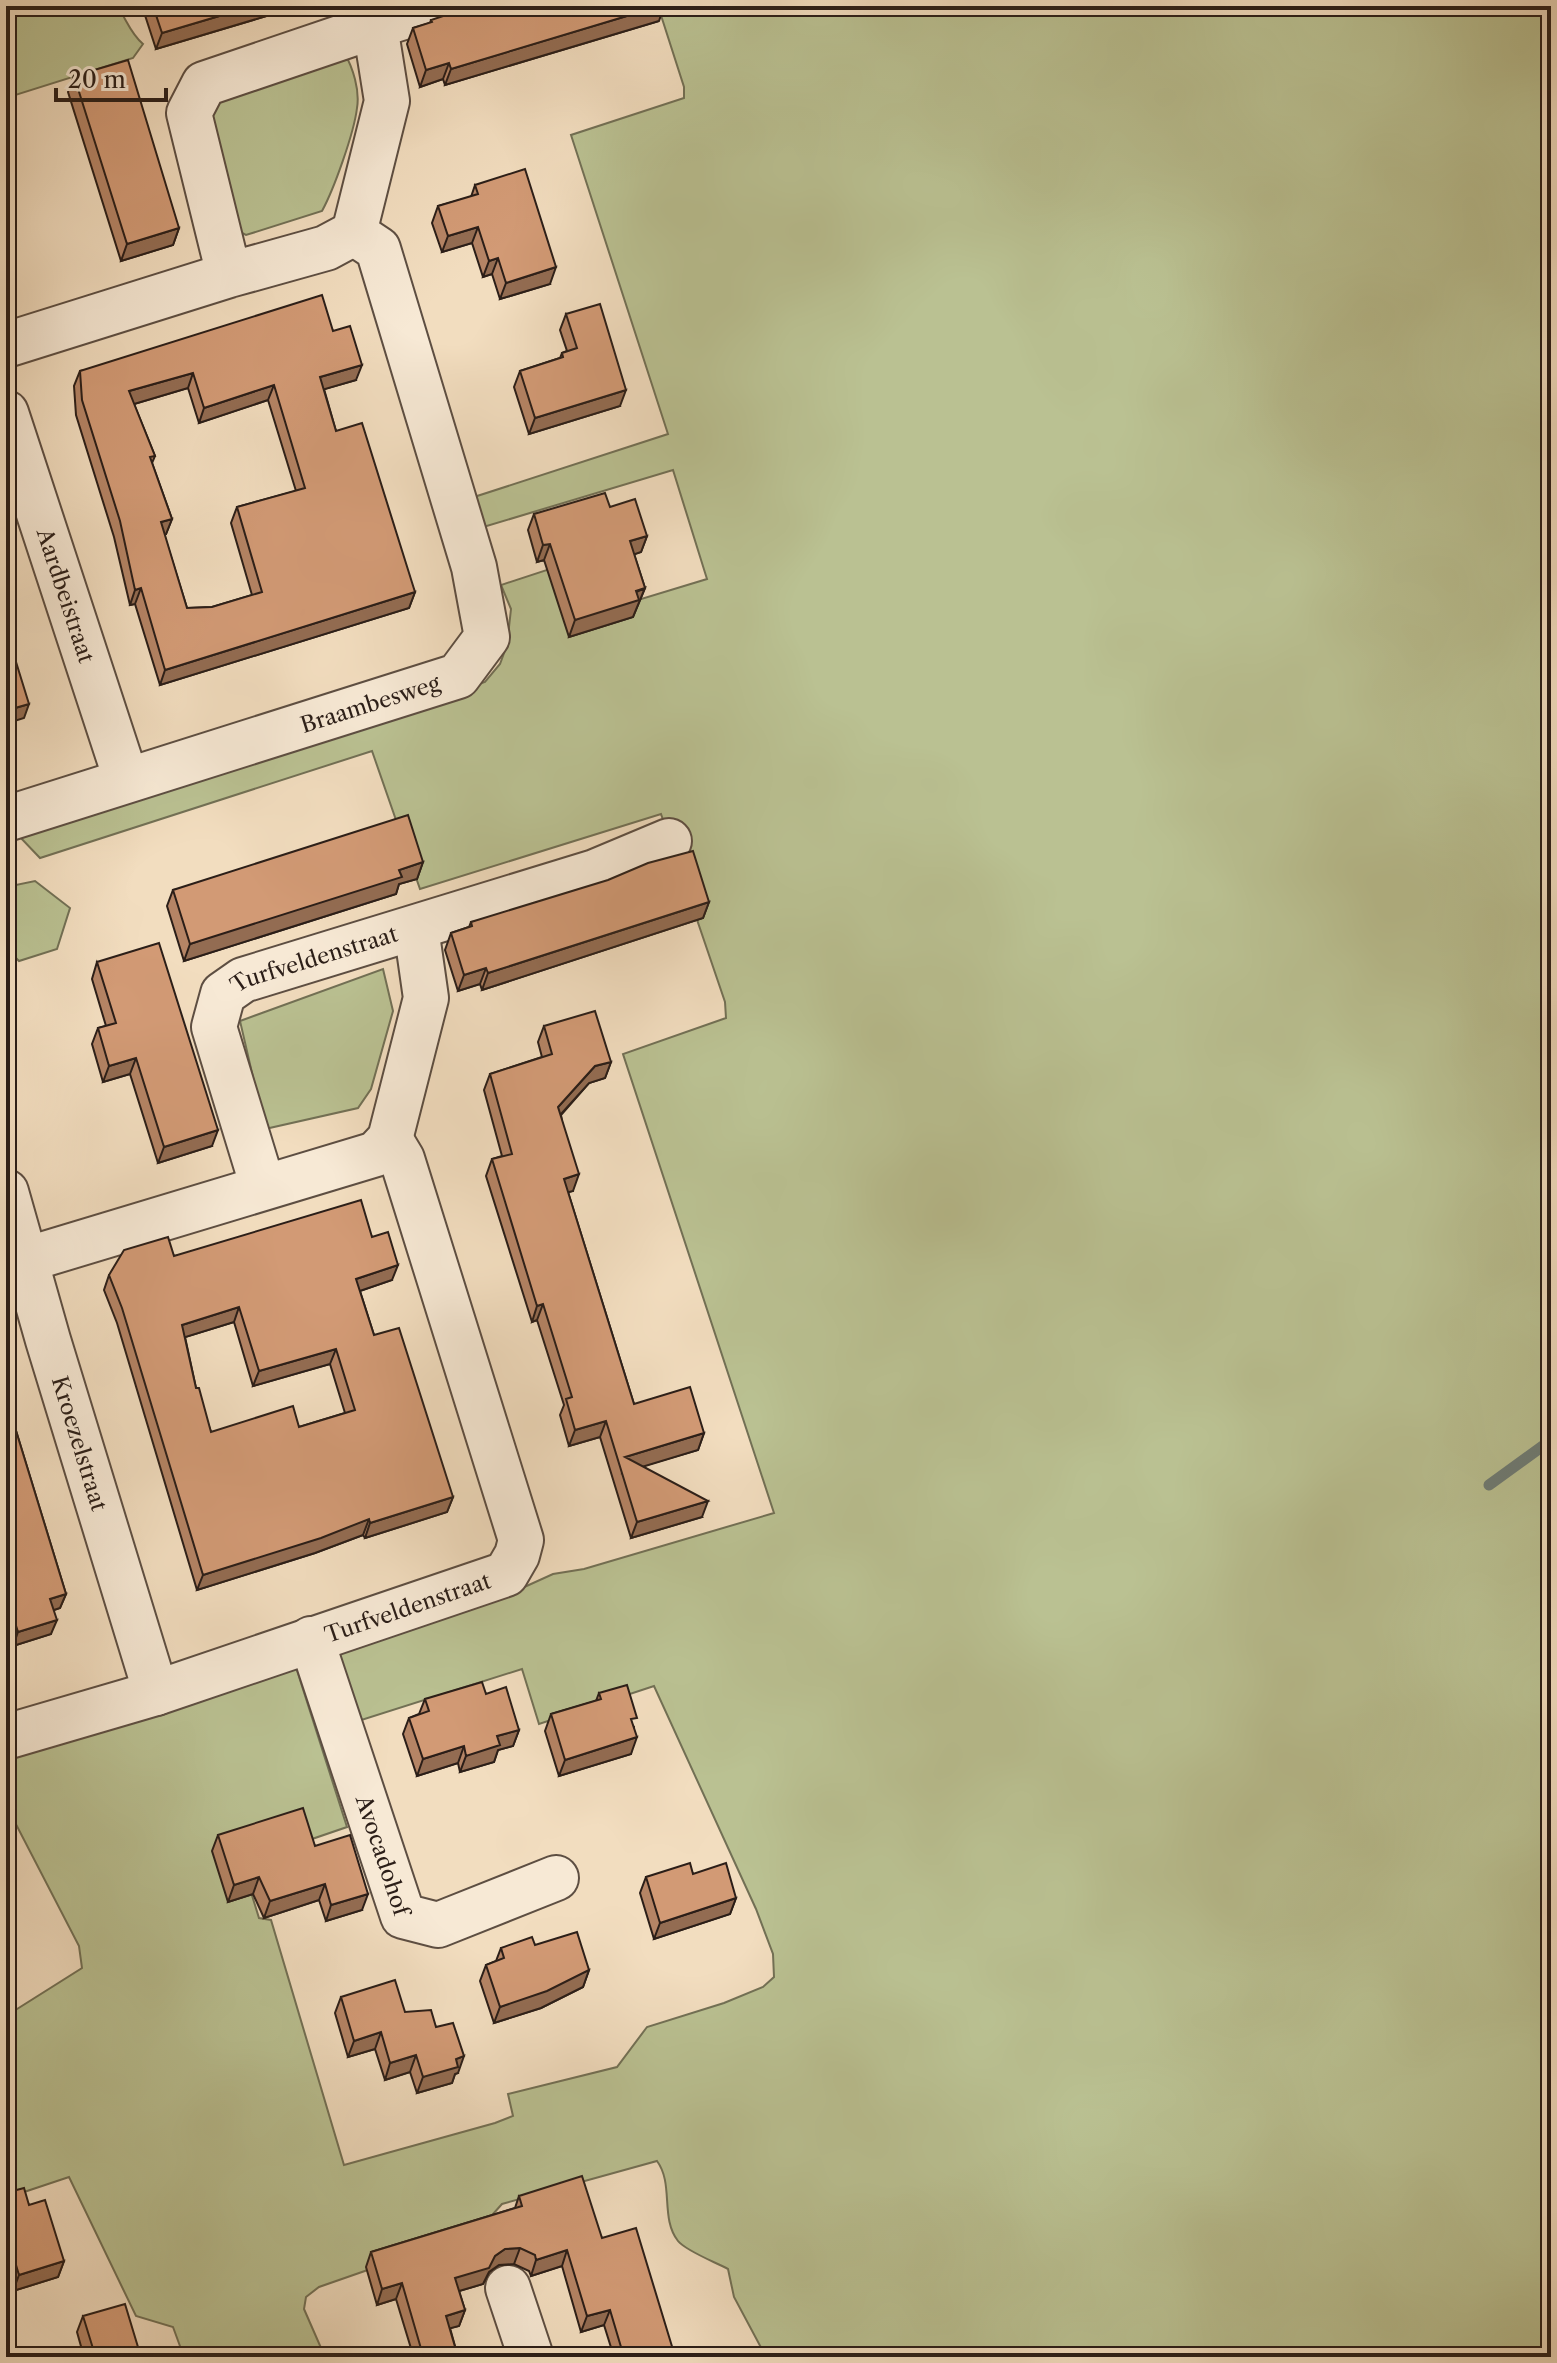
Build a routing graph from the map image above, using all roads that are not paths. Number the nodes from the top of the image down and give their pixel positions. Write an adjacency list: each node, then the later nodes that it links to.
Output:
1 (438, 6): 2 (street)
2 (375, 26): 3 (street); 4 (street)
3 (354, 233): 4 (street); 7 (street, Braambesweg)
4 (229, 275): 5 (street)
5 (6, 345)
6 (6, 413): 7 (street, Aardbeistraat)
7 (126, 779): 8 (street, Braambesweg)
8 (6, 819)
9 (669, 841): 10 (street, Turfveldenstraat)
10 (416, 928): 11 (street, Turfveldenstraat); 12 (street, Turfveldenstraat)
11 (390, 1139): 12 (street); 15 (street, Turfveldenstraat)
12 (263, 1187): 14 (street)
13 (6, 1192): 14 (street, Kroezelstraat)
14 (25, 1260): 16 (street, Kroezelstraat)
15 (311, 1639): 16 (street, Turfveldenstraat); 18 (street, Avocadohof)
16 (156, 1693): 17 (street, Turfveldenstraat)
17 (6, 1737)
18 (556, 1878)
19 (508, 2288): 20 (street)
20 (531, 2357)

